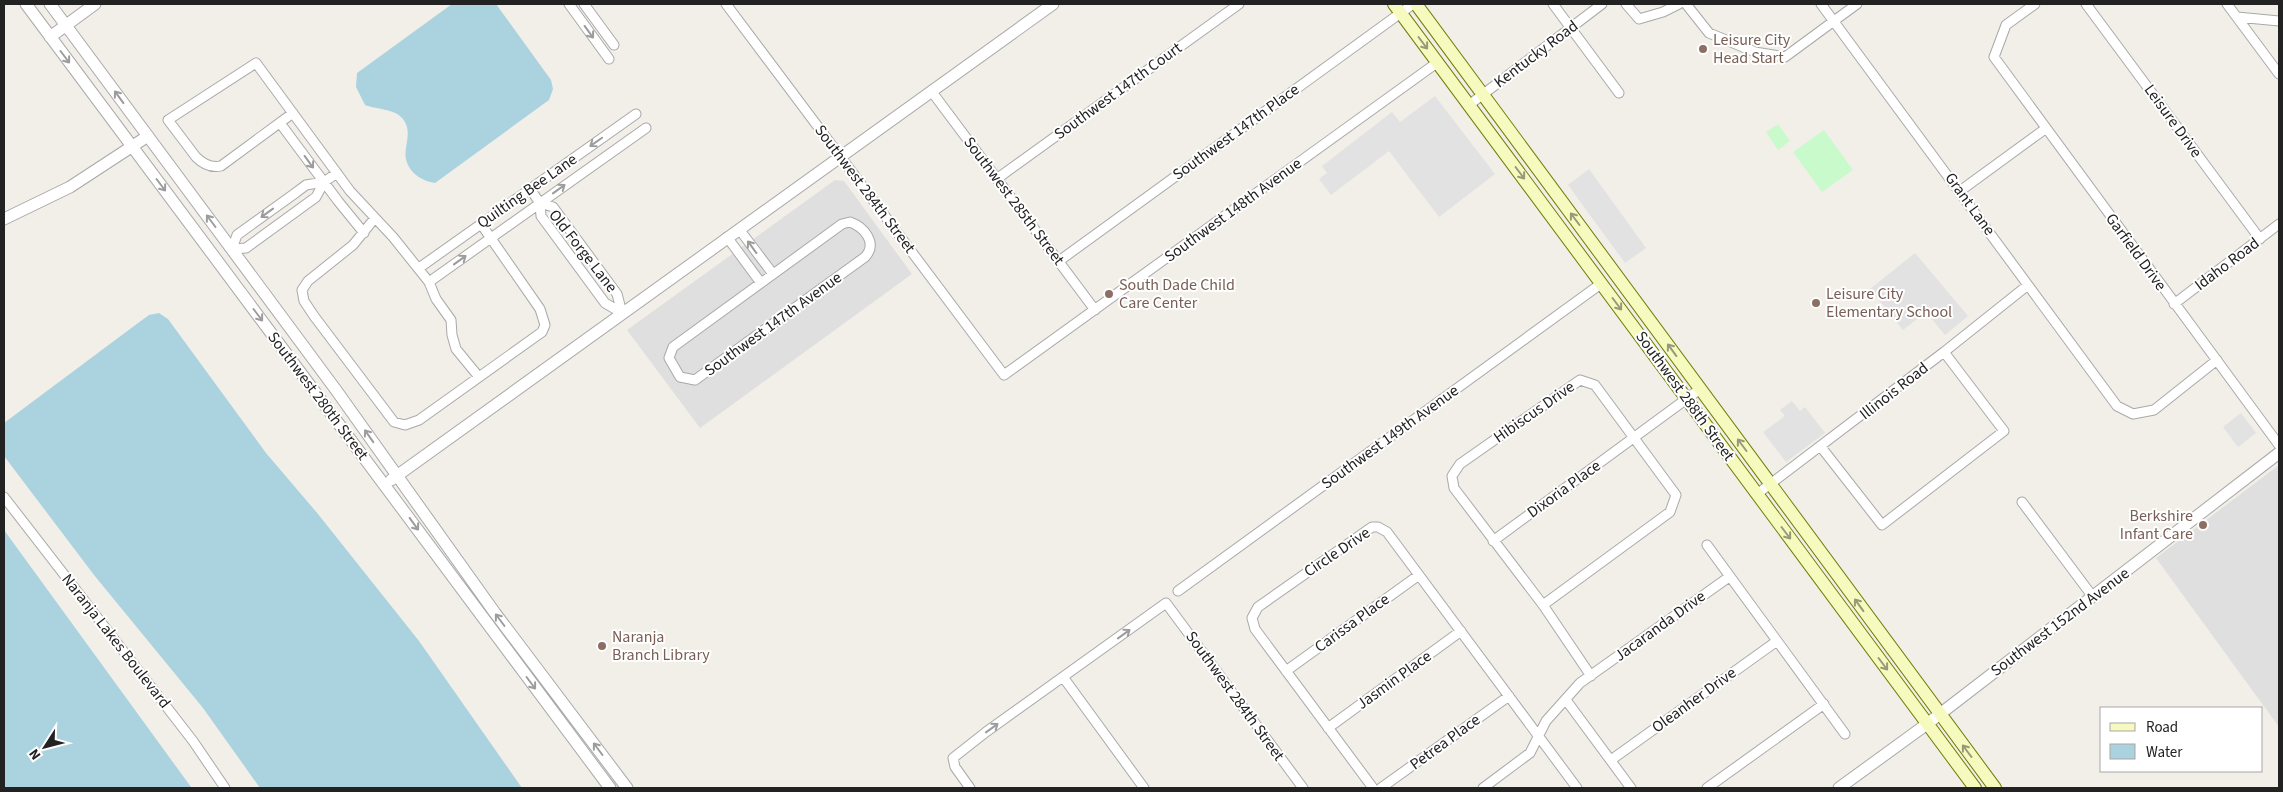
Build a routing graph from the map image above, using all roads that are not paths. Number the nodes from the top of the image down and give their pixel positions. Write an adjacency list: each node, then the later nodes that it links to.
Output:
1 (26, 4): 26 (street, Southwest 280th Street)
2 (50, 4): 24 (street, Southwest 280th Street)
3 (95, 4): 24 (street)
4 (584, 4): 27 (street)
5 (726, 4): 42 (street, Southwest 284th Street)
6 (1053, 4): 31 (street)
7 (1239, 4): 44 (street, Southwest 147th Court)
8 (1414, 4): 20 (street, Southwest 147th Place); 33 (main road, Southwest 288th Street)
9 (1553, 4): 25 (street)
10 (1602, 4): 25 (street, Kentucky Road)
11 (1626, 4): 12 (street)
12 (1679, 4)
13 (1686, 4): 22 (street)
14 (1821, 4): 22 (street, Grant Lane)
15 (1857, 4): 22 (street)
16 (2035, 4): 39 (street, Garfield Drive)
17 (2086, 4): 57 (street, Leisure Drive)
18 (2227, 4): 21 (street)
19 (572, 5): 28 (street, one-way to 28)
20 (1398, 8): 29 (main road, Southwest 288th Street, one-way to 29); 60 (street, Southwest 147th Place)
21 (2237, 17): 23 (street); 30 (street)
22 (1834, 21): 47 (street, Grant Lane)
23 (2279, 21)
24 (66, 26): 26 (street); 40 (street, Southwest 280th Street, one-way to 24)
25 (1571, 28): 32 (street); 33 (street, Kentucky Road)
26 (50, 37): 41 (street, Southwest 280th Street, one-way to 41)
27 (614, 45)
28 (609, 59)
29 (1438, 62): 34 (main road, Southwest 288th Street); 68 (street, Southwest 148th Avenue)
30 (2279, 74)
31 (932, 92): 42 (street); 44 (street, Southwest 285th Street)
32 (1619, 93)
33 (1482, 95): 34 (street, Kentucky Road); 74 (main road, Southwest 288th Street, one-way to 33)
34 (1469, 104): 65 (main road, Southwest 288th Street, one-way to 65)
35 (293, 114): 37 (street); 37 (street); 43 (street)
36 (636, 114): 46 (street, Quilting Bee Lane, one-way to 46)
37 (280, 123): 45 (street, one-way to 45)
38 (646, 128): 48 (street, Quilting Bee Lane, one-way to 38)
39 (2045, 129): 47 (street); 67 (street, Garfield Drive)
40 (148, 136): 41 (street); 58 (street, Southwest 280th Street, one-way to 40)
41 (132, 146): 50 (street); 59 (street, Southwest 280th Street, one-way to 59)
42 (841, 157): 53 (street); 72 (street, Southwest 284th Street)
43 (337, 173): 45 (street); 49 (street)
44 (998, 178): 60 (street, Southwest 285th Street)
45 (324, 182): 54 (street); 58 (street); 58 (street, one-way to 58)
46 (530, 189): 48 (street, Old Forge Lane); 51 (street, Quilting Bee Lane)
47 (1960, 190): 66 (street, Grant Lane)
48 (540, 203): 56 (street, Quilting Bee Lane); 69 (street, Old Forge Lane); 69 (street, Old Forge Lane)
49 (375, 218): 54 (street); 61 (street)
50 (4, 219)
51 (481, 224): 56 (street); 61 (street, Quilting Bee Lane)
52 (2279, 224): 57 (street, Idaho Road)
53 (739, 229): 55 (street); 62 (street, one-way to 53)
54 (364, 233): 73 (street)
55 (727, 237): 64 (street); 69 (street)
56 (491, 238): 63 (street, Quilting Bee Lane, one-way to 56); 73 (street)
57 (2260, 239): 67 (street, Idaho Road)
58 (232, 250): 59 (street); 76 (street, Southwest 280th Street)
59 (216, 259): 77 (street, Southwest 280th Street, one-way to 77)
60 (1059, 261): 68 (street, Southwest 285th Street)
61 (419, 268): 63 (street)
62 (773, 274): 64 (street, Southwest 147th Avenue); 64 (street, Southwest 147th Avenue)
63 (429, 282): 73 (street)
64 (761, 283)
65 (1602, 284): 75 (main road, Southwest 288th Street, one-way to 75); 92 (street, Southwest 149th Avenue)
66 (2028, 285): 70 (street, Illinois Road); 71 (street, Grant Lane)
67 (2174, 304): 71 (street, Garfield Drive)
68 (1095, 310): 72 (street, Southwest 148th Avenue)
69 (622, 313): 82 (street)
70 (1944, 352): 80 (street, Illinois Road); 80 (street)
71 (2217, 360): 79 (street, Garfield Drive)
72 (1004, 375)
73 (479, 377)
74 (1700, 389): 75 (street, Dixoria Place); 83 (main road, Southwest 288th Street, one-way to 74)
75 (1687, 399): 78 (street, Dixoria Place); 85 (main road, Southwest 288th Street)
76 (347, 405): 77 (street); 82 (street, Southwest 280th Street, one-way to 76)
77 (334, 416): 84 (street, Southwest 280th Street)
78 (1634, 438): 88 (street, Dixoria Place); 88 (street, Hibiscus Drive); 94 (street, Hibiscus Drive)
79 (2279, 445)
80 (1822, 446): 83 (street, Illinois Road)
81 (2279, 453): 93 (street, Southwest 152nd Avenue)
82 (397, 476): 84 (street); 109 (street, Southwest 280th Street, one-way to 82)
83 (1771, 484): 85 (street, Illinois Road); 103 (main road, Southwest 288th Street, one-way to 83)
84 (385, 485): 110 (street, Southwest 280th Street, one-way to 110)
85 (1757, 494): 104 (main road, Southwest 288th Street, one-way to 104)
86 (4, 497): 111 (street, Naranja Lakes Boulevard)
87 (2022, 502): 93 (street)
88 (1493, 541): 94 (street, Hibiscus Drive)
89 (1706, 545): 91 (street)
90 (1419, 575): 95 (street, Circle Drive); 97 (street, Carissa Place); 97 (street, Circle Drive)
91 (1730, 577): 96 (street); 98 (street, Jacaranda Drive)
92 (1178, 591)
93 (2093, 597): 103 (street, Southwest 152nd Avenue)
94 (1543, 605): 98 (street, Hibiscus Drive)
95 (1461, 632): 100 (street, Circle Drive); 105 (street, Jasmin Place)
96 (1777, 641): 102 (street); 108 (street, Oleanher Drive)
97 (1286, 671): 105 (street, Circle Drive)
98 (1591, 676): 101 (street)
99 (1063, 677): 113 (street, one-way to 99); 114 (street); 115 (street, Southwest 284th Street, one-way to 115)
100 (1508, 696): 107 (street, Circle Drive); 117 (street, Petrea Place)
101 (1566, 700): 107 (street); 108 (street)
102 (1824, 704): 106 (street); 121 (street)
103 (1940, 714): 104 (street, Southwest 152nd Avenue); 124 (main road, Southwest 288th Street, one-way to 103)
104 (1927, 724): 122 (street, Southwest 152nd Avenue); 123 (main road, Southwest 288th Street)
105 (1328, 728): 116 (street, Circle Drive)
106 (1844, 734)
107 (1538, 736): 118 (street); 119 (street, Circle Drive)
108 (1611, 760): 120 (street)
109 (616, 774): 110 (street); 112 (street, Southwest 280th Street)
110 (607, 785)
111 (225, 788)
112 (627, 788)
113 (970, 788)
114 (1144, 788)
115 (1303, 788)
116 (1373, 788)
117 (1381, 788)
118 (1483, 788)
119 (1577, 788)
120 (1631, 788)
121 (1708, 788)
122 (1838, 788)
123 (1975, 788)
124 (1995, 788)

